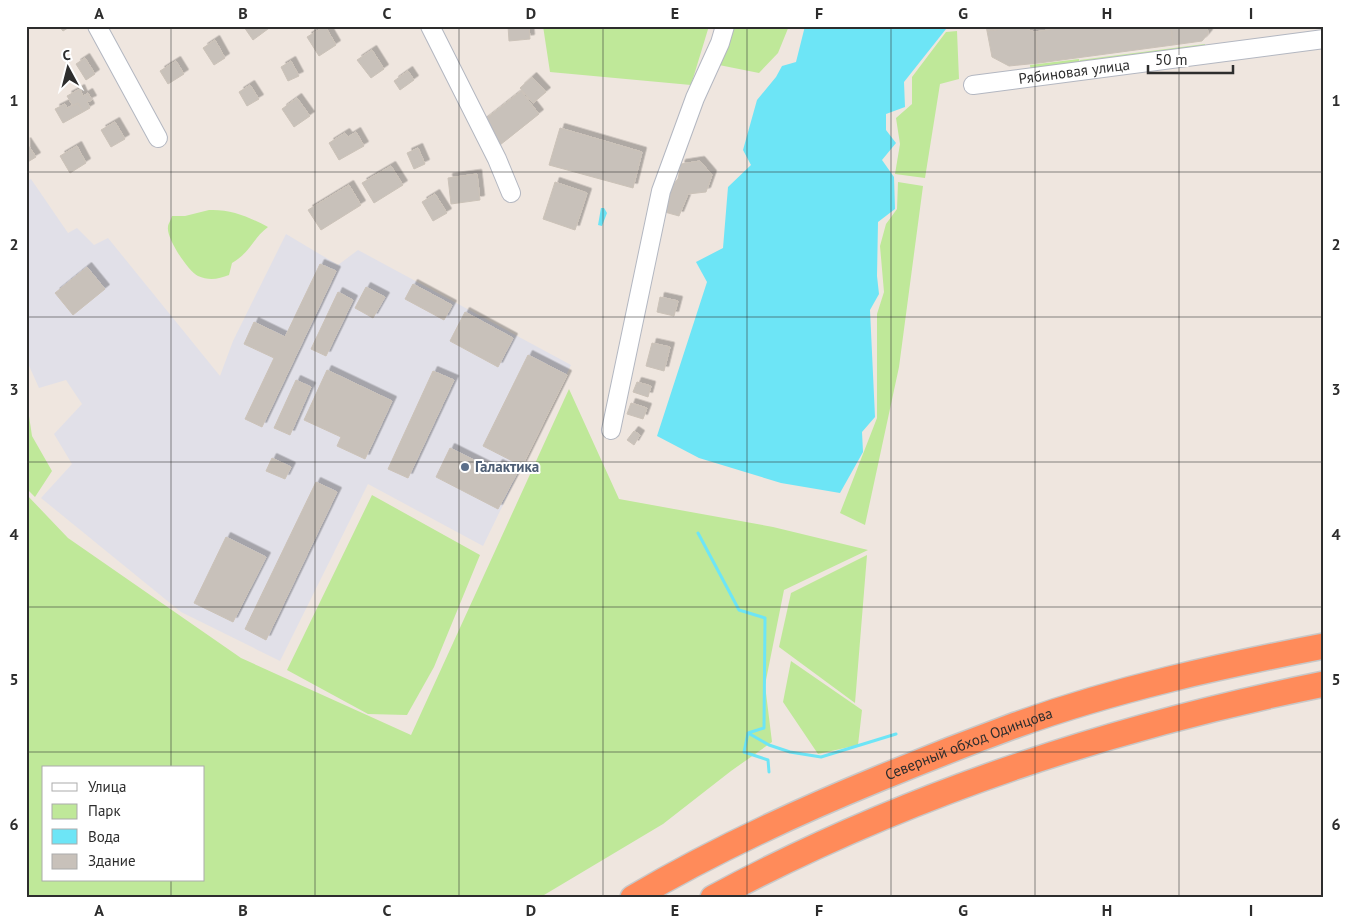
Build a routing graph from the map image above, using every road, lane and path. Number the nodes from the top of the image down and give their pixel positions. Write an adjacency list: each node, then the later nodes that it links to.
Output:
1 (97, 26): 6 (street)
2 (430, 26): 7 (street)
3 (725, 26): 8 (street)
4 (1324, 39): 5 (street, Рябиновая улица)
5 (973, 85)
6 (158, 138)
7 (511, 193)
8 (611, 430)
9 (1324, 646): 11 (highway, Северный обход Одинцова)
10 (1324, 684): 12 (highway)
11 (633, 898)
12 (714, 898)

